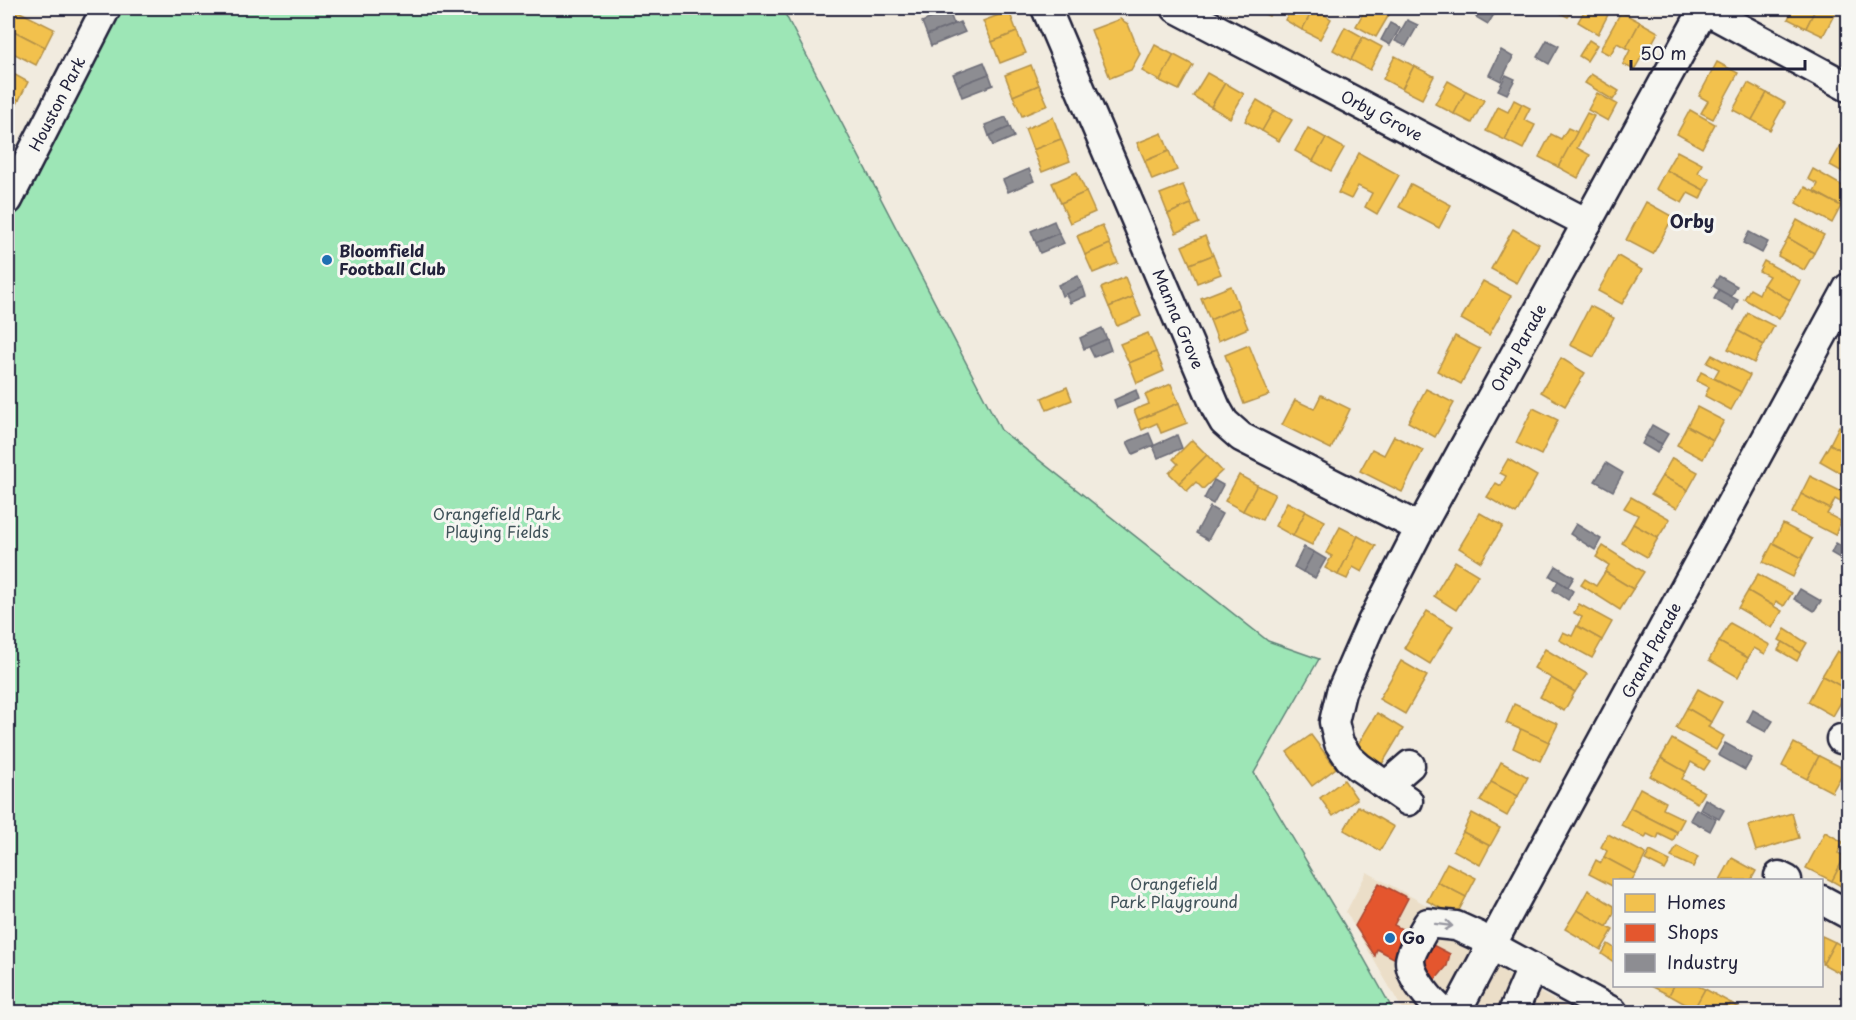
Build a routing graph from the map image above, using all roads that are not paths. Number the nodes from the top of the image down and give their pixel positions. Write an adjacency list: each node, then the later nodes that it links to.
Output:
1 (106, 8): 6 (street, Houston Park)
2 (1046, 8): 9 (street, Manna Grove)
3 (1176, 8): 7 (street, Orby Grove)
4 (1703, 8): 5 (street); 7 (street, Orby Parade)
5 (1848, 87)
6 (8, 200)
7 (1587, 223): 9 (street, Orby Parade)
8 (1848, 288): 13 (street, Grand Parade)
9 (1420, 528): 10 (street, Orby Parade)
10 (1410, 765)
11 (1823, 901): 12 (street)
12 (1848, 914)
13 (1492, 945): 14 (street); 15 (street, one-way to 13); 16 (street, Grand Parade)
14 (1532, 968): 17 (street); 18 (street)
15 (1443, 1012)
16 (1456, 1012)
17 (1513, 1012)
18 (1613, 1012)

